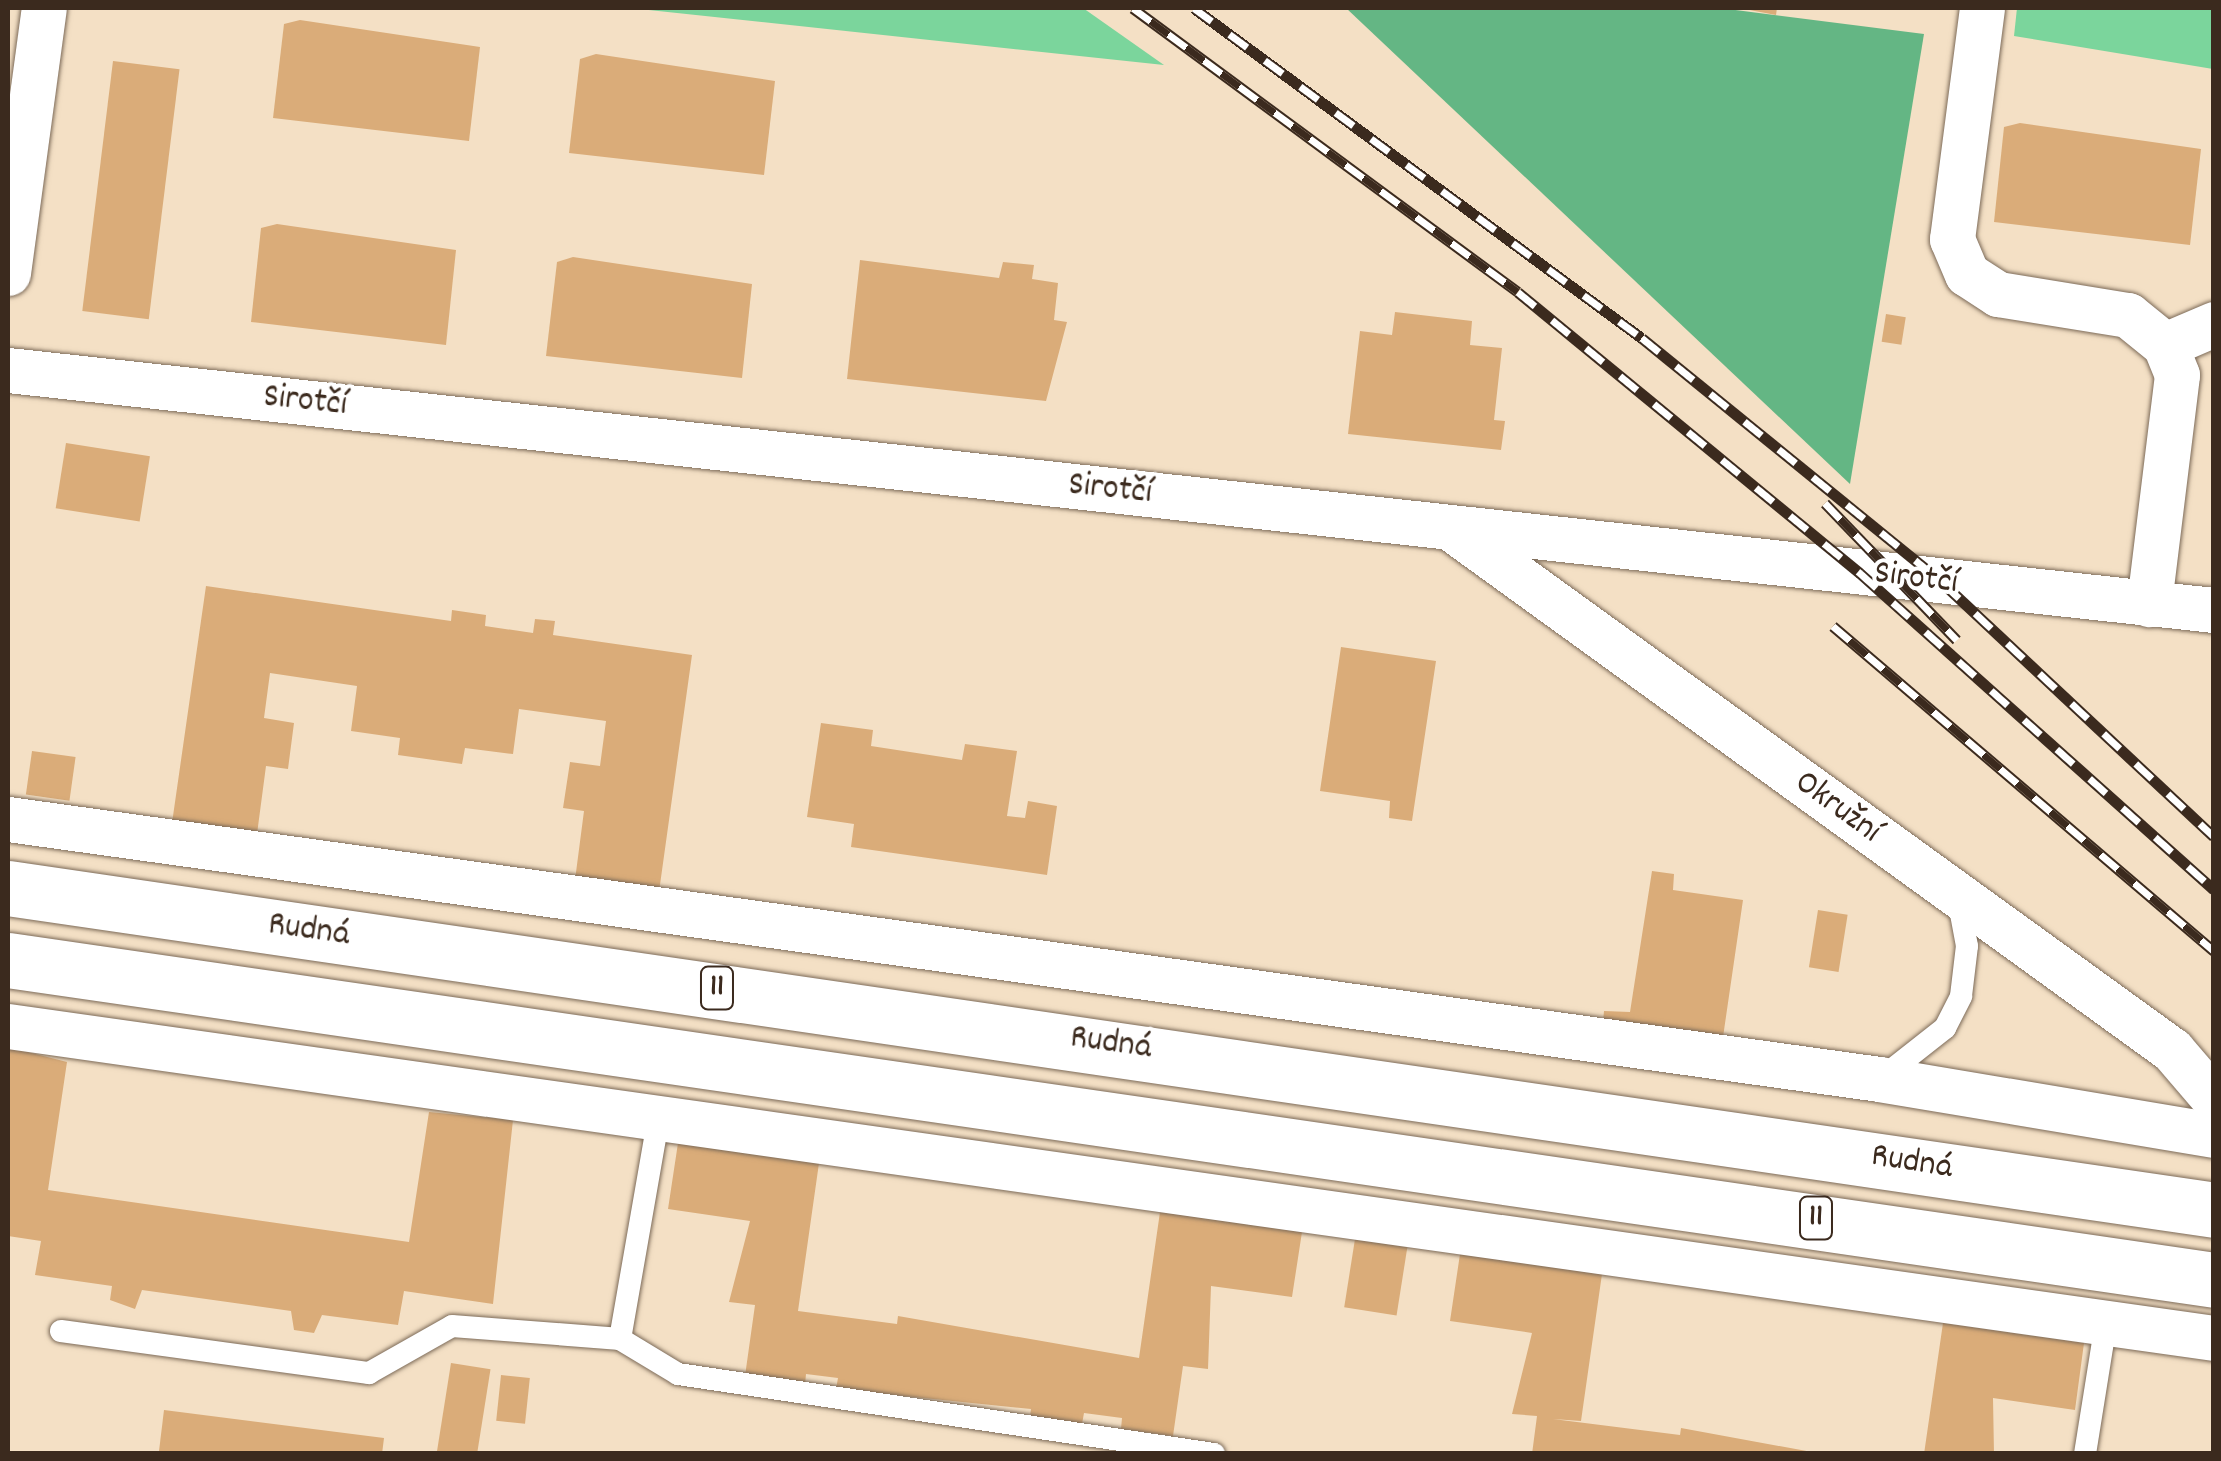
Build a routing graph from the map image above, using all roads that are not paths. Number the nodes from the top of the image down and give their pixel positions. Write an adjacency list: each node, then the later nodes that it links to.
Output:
1 (44, 8): 3 (street)
2 (1982, 8): 5 (street)
3 (8, 273)
4 (2214, 324): 5 (street)
5 (2165, 345): 8 (street)
6 (8, 370): 7 (street, Sirotčí)
7 (1451, 528): 8 (street, Sirotčí); 12 (street, Okružní)
8 (2150, 604): 9 (street, Sirotčí)
9 (2214, 610)
10 (8, 819): 15 (street)
11 (8, 888): 19 (highway, Rudná / 11)
12 (1957, 895): 15 (lane); 16 (street, Okružní)
13 (8, 960): 20 (highway, Rudná / 11)
14 (8, 1026): 17 (street)
15 (1879, 1079): 18 (street)
16 (2214, 1099)
17 (660, 1115): 21 (street); 24 (lane)
18 (2214, 1135)
19 (2214, 1210)
20 (2214, 1280)
21 (2106, 1323): 23 (street); 26 (lane)
22 (61, 1330): 24 (lane)
23 (2214, 1338)
24 (620, 1339): 25 (lane)
25 (1214, 1454)
26 (2084, 1454)

